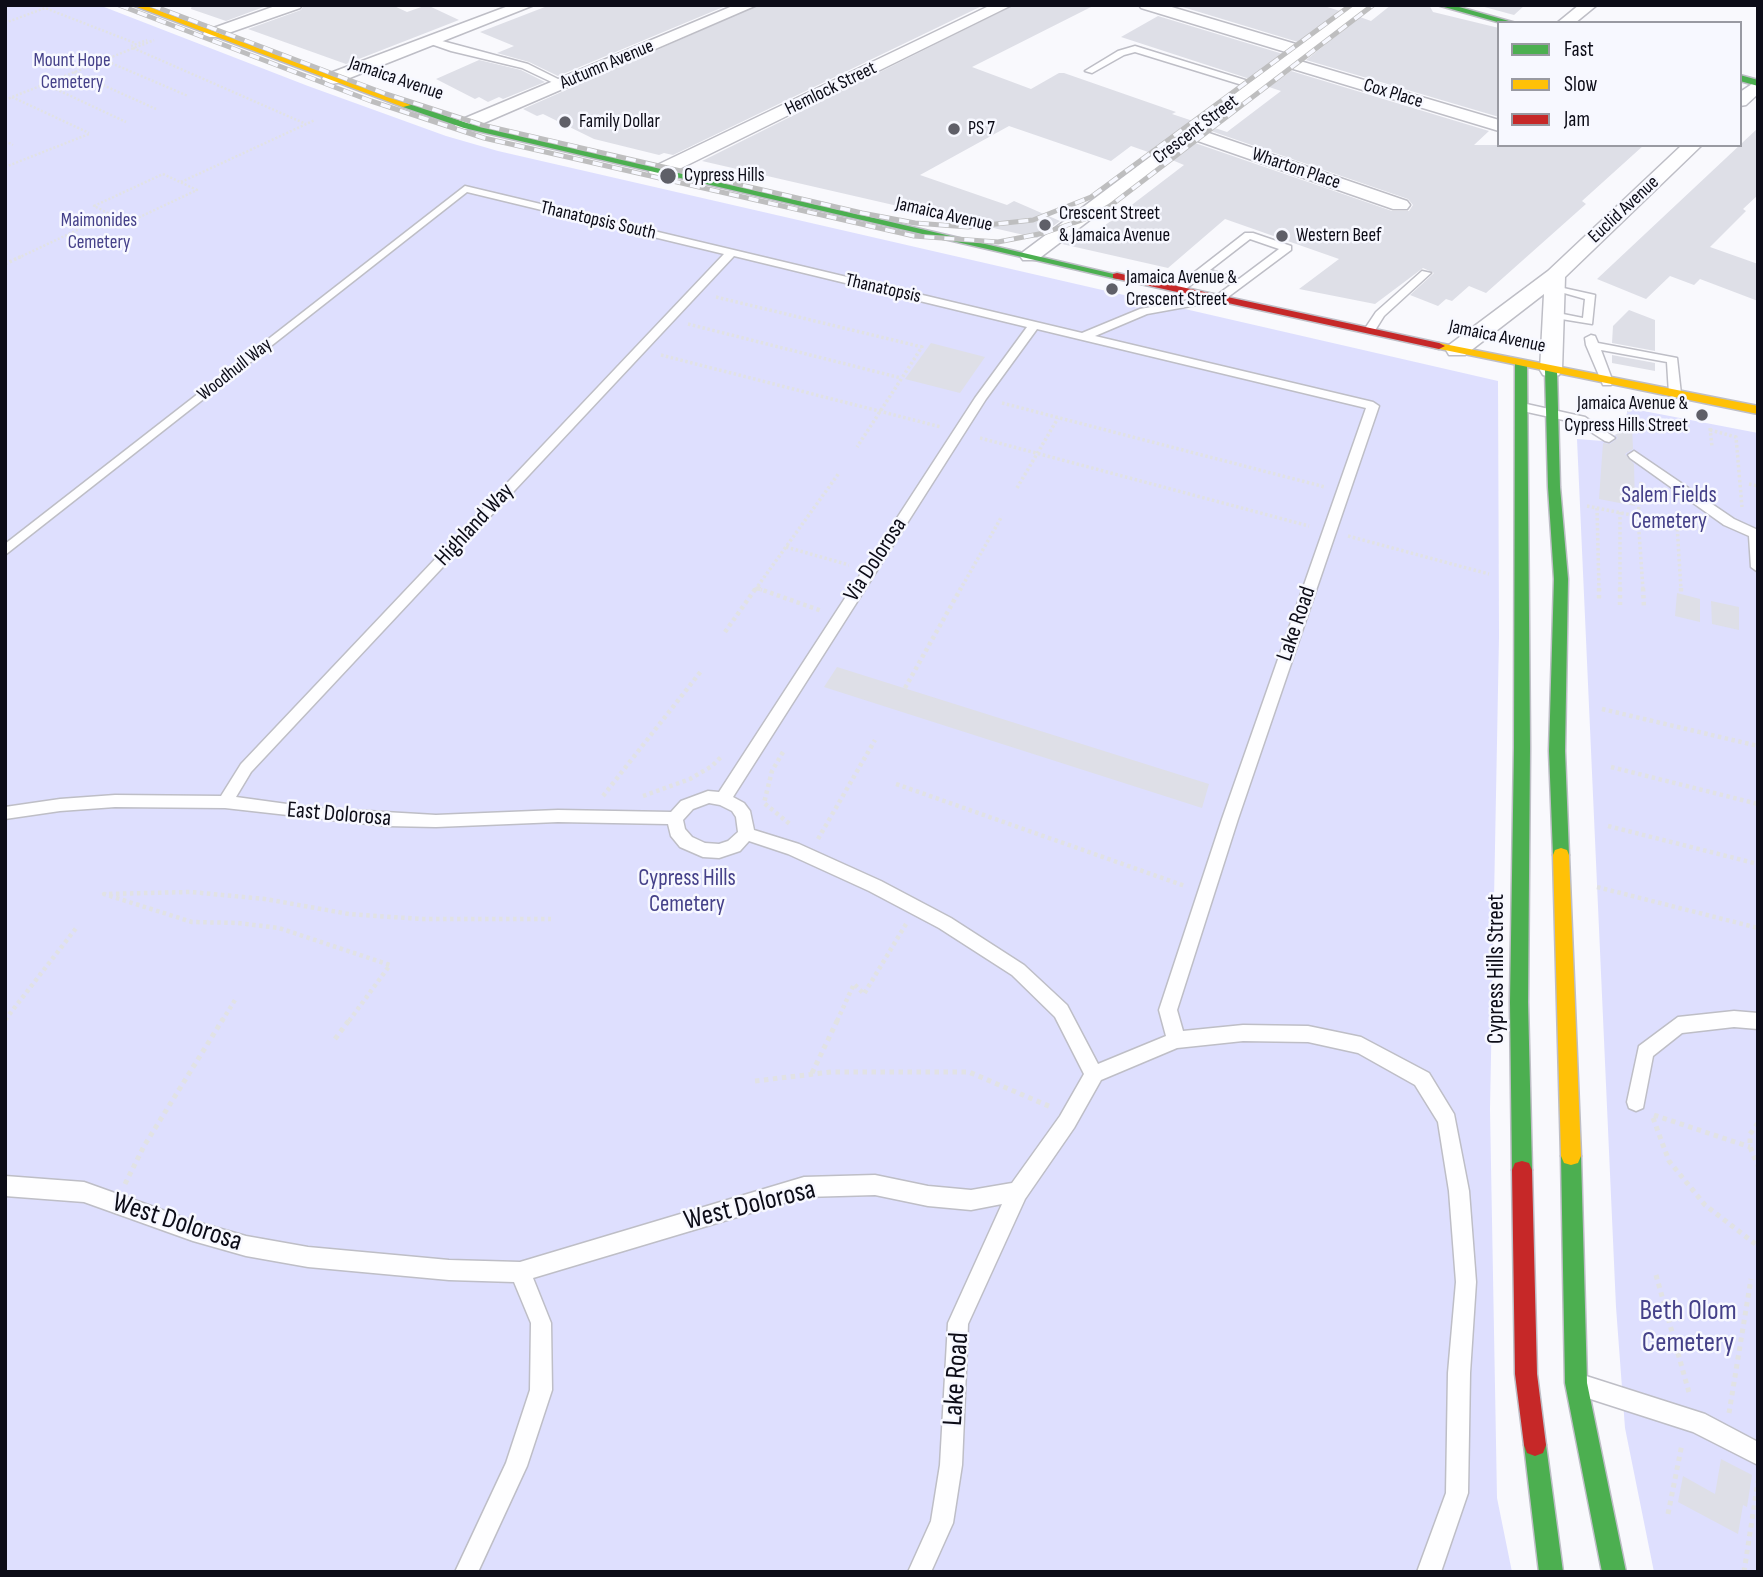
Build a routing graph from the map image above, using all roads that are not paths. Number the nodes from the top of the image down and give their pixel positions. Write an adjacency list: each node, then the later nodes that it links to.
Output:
1 (136, 5): 12 (main road, Jamaica Avenue)
2 (294, 5): 12 (street)
3 (526, 5): 13 (street)
4 (749, 5): 17 (street, Autumn Avenue)
5 (1004, 5): 25 (street, Hemlock Street)
6 (1147, 5): 14 (street, Cox Place)
7 (1363, 5): 14 (street, Crescent Street)
8 (1441, 5): 10 (main road)
9 (1589, 5): 11 (street)
10 (1505, 21)
11 (1568, 21)
12 (211, 34): 16 (main road, Jamaica Avenue)
13 (431, 41): 16 (street); 17 (lane)
14 (1294, 57): 19 (street, Crescent Street); 22 (street, Cox Place)
15 (1089, 71): 19 (lane)
16 (331, 79): 21 (main road, Jamaica Avenue)
17 (563, 84): 21 (street, Autumn Avenue)
18 (1758, 84): 20 (street)
19 (1255, 86): 23 (street, Crescent Street)
20 (1742, 99)
21 (464, 125): 25 (main road, Jamaica Avenue)
22 (1497, 125)
23 (1192, 133): 27 (street, Wharton Place); 29 (street, Crescent Street)
24 (1691, 147): 32 (street, Euclid Avenue)
25 (658, 172): 29 (main road, Jamaica Avenue)
26 (465, 189): 28 (lane, Thanatopsis South); 55 (lane, Woodhull Way)
27 (1400, 205)
28 (731, 253): 38 (lane, Thanatopsis); 58 (lane, Highland Way)
29 (1030, 256): 34 (main road, Jamaica Avenue)
30 (1201, 271): 33 (lane); 33 (lane); 34 (lane)
31 (1426, 273): 39 (lane)
32 (1554, 281): 36 (street); 37 (lane); 42 (street, Euclid Avenue)
33 (1241, 283): 35 (lane)
34 (1179, 289): 35 (main road, Jamaica Avenue)
35 (1220, 298): 39 (main road, Jamaica Avenue); 40 (lane)
36 (1553, 315): 37 (lane); 44 (street)
37 (1588, 322): 41 (lane)
38 (1034, 325): 40 (lane, Thanatopsis); 57 (lane, Via Dolorosa)
39 (1370, 330): 42 (main road, Jamaica Avenue)
40 (1085, 336): 63 (lane, Lake Road)
41 (1592, 345): 45 (lane); 46 (lane)
42 (1457, 350): 43 (main road, Jamaica Avenue)
43 (1521, 364): 44 (main road, Jamaica Avenue); 49 (main road, Cypress Hills Street)
44 (1551, 370): 45 (main road, Jamaica Avenue); 51 (main road)
45 (1607, 382): 46 (main road, Jamaica Avenue); 47 (main road)
46 (1675, 394): 50 (main road, Jamaica Avenue)
47 (1590, 396)
48 (1572, 405): 51 (main road)
49 (1522, 407): 51 (lane); 69 (main road, Cypress Hills Street)
50 (1758, 410)
51 (1551, 413): 52 (lane); 70 (main road)
52 (1609, 438)
53 (1634, 455): 54 (lane)
54 (1756, 534): 56 (lane)
55 (5, 551)
56 (1758, 567)
57 (723, 799): 60 (lane); 61 (lane)
58 (225, 802): 59 (lane, East Dolorosa); 60 (lane, East Dolorosa)
59 (5, 813)
60 (675, 818): 61 (lane)
61 (746, 834): 64 (lane)
62 (1758, 1021): 65 (lane)
63 (1176, 1040): 64 (lane); 74 (lane)
64 (1094, 1074): 67 (lane)
65 (1636, 1102)
66 (5, 1186): 68 (lane, West Dolorosa)
67 (1018, 1192): 68 (lane, West Dolorosa); 73 (lane, Lake Road)
68 (520, 1272): 72 (lane)
69 (1526, 1374): 70 (lane); 75 (main road, Cypress Hills Street)
70 (1576, 1383): 71 (lane); 76 (main road)
71 (1758, 1454)
72 (466, 1572)
73 (919, 1572)
74 (1429, 1572)
75 (1551, 1572)
76 (1614, 1572)

